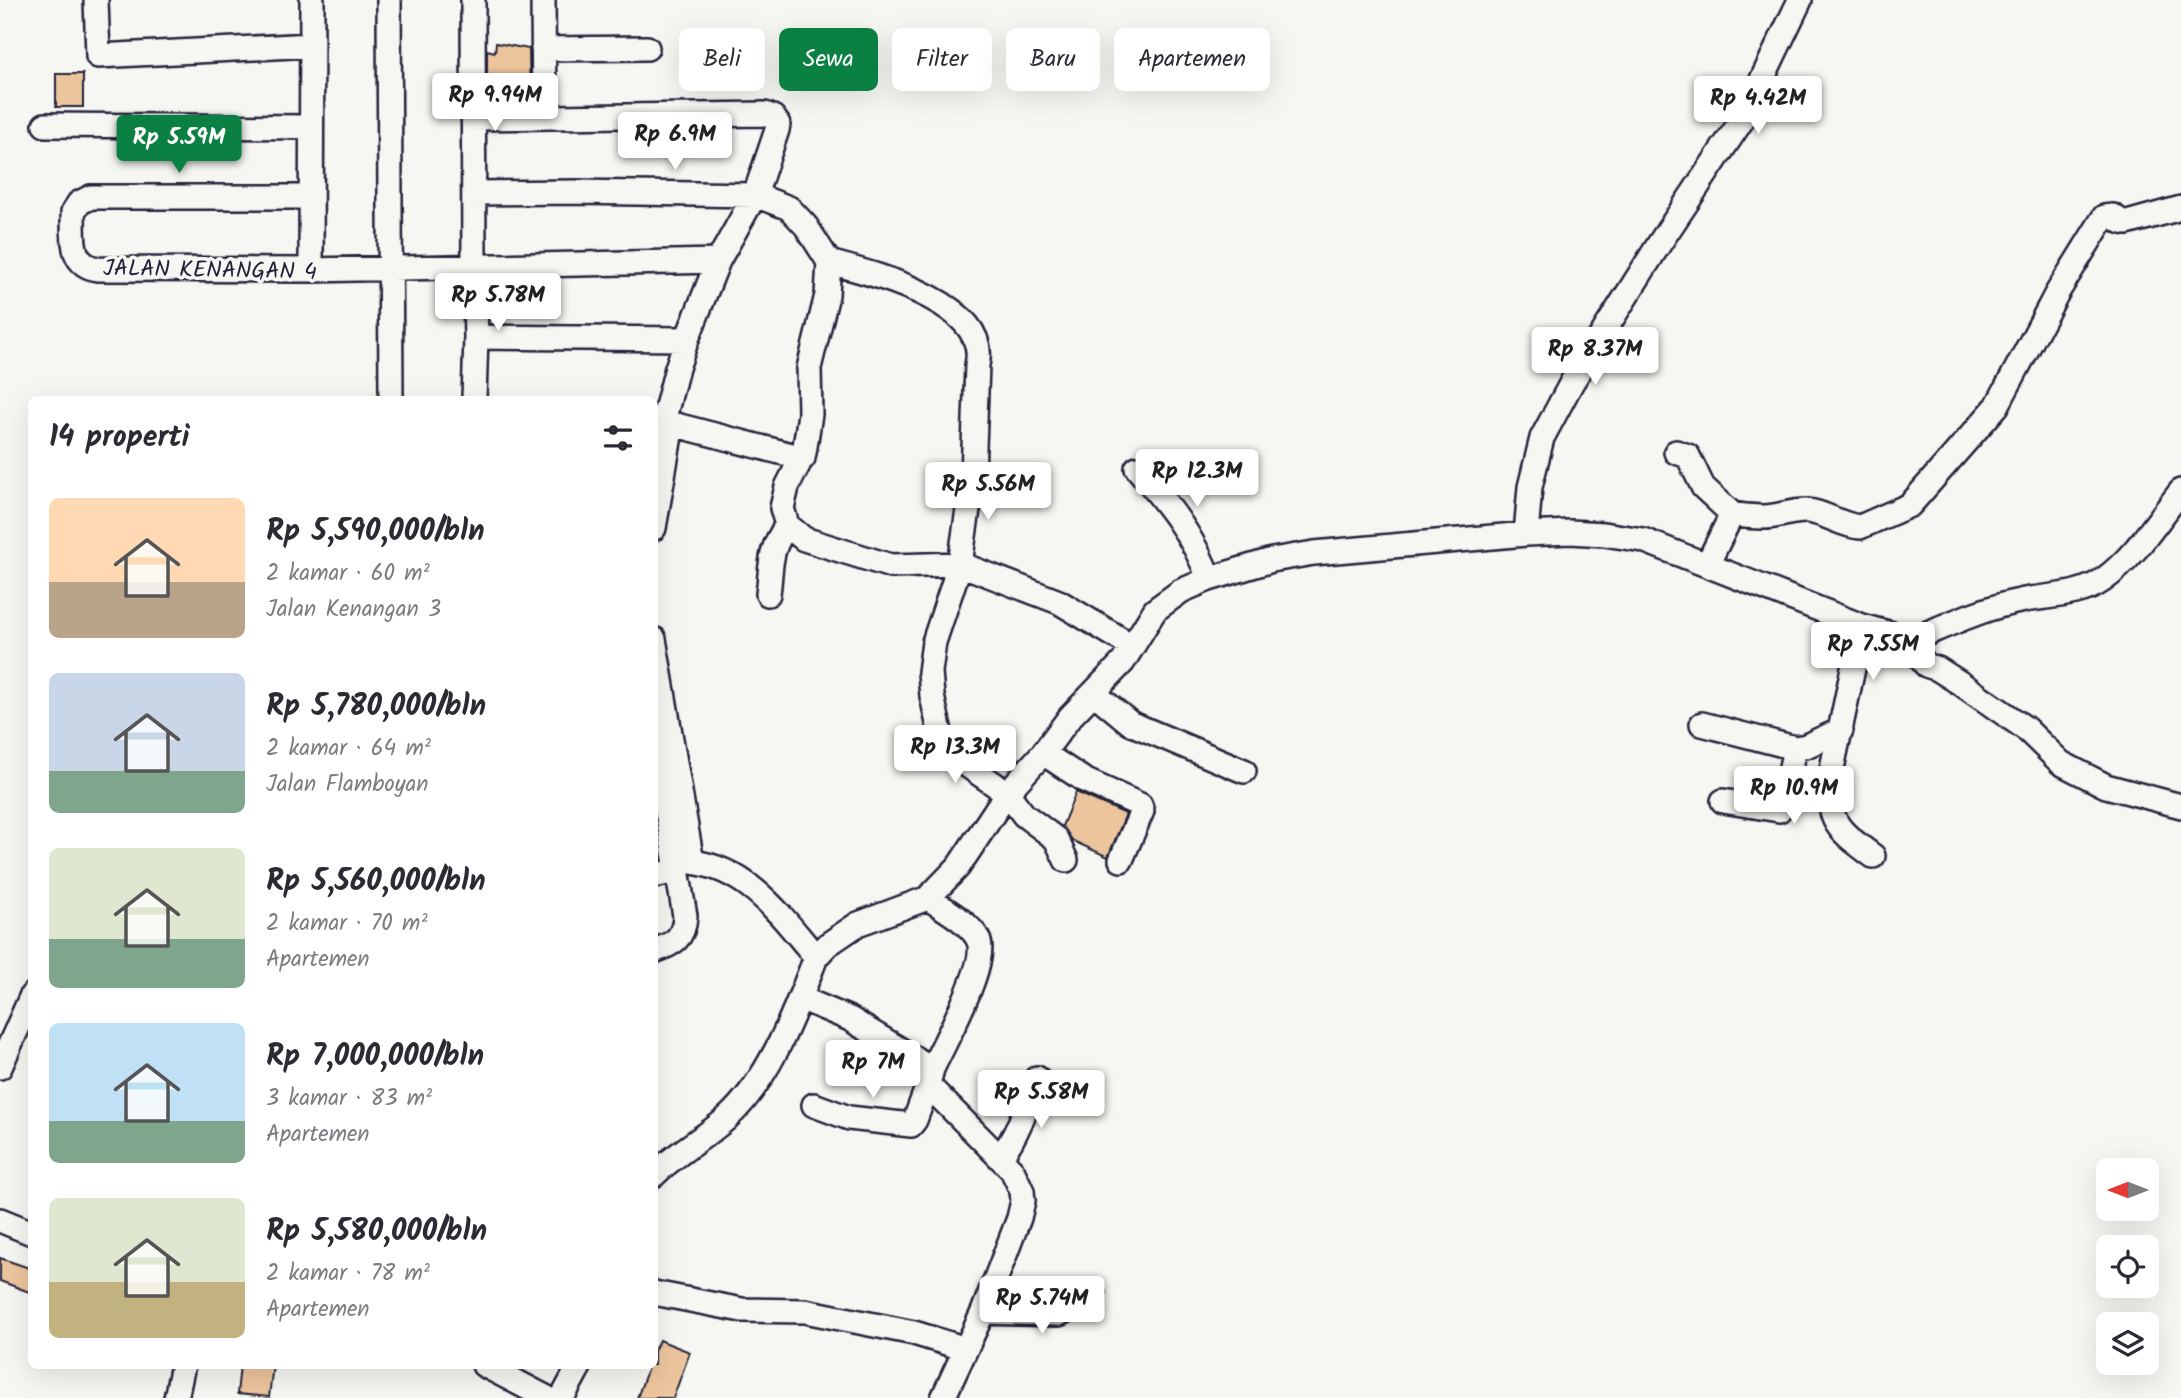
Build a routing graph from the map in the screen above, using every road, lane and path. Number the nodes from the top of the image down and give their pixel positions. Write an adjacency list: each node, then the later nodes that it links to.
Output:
1 (96, 0): 7 (street)
2 (312, 0): 7 (street)
3 (389, 0): 21 (street)
4 (473, 0): 11 (street)
5 (543, 0): 9 (street)
6 (1800, 0): 35 (street)
7 (312, 45): 13 (street)
8 (647, 48): 9 (street)
9 (543, 49): 10 (street)
10 (544, 117): 11 (street); 15 (street)
11 (473, 118): 14 (street)
12 (45, 125): 13 (street)
13 (312, 127): 16 (street)
14 (474, 194): 15 (street); 20 (street)
15 (755, 195): 18 (street); 19 (street)
16 (312, 197): 22 (street); 22 (street, JALAN KENANGAN 4)
17 (2181, 208): 33 (street)
18 (718, 261): 20 (street, JALAN KENANGAN 4); 24 (street)
19 (829, 262): 29 (street); 36 (street)
20 (474, 266): 21 (street, JALAN KENANGAN 4); 23 (street)
21 (392, 268): 22 (street, JALAN KENANGAN 4); 25 (street)
22 (311, 270)
23 (476, 337): 24 (street); 26 (street)
24 (687, 340): 27 (street)
25 (391, 396)
26 (474, 396)
27 (660, 409)
28 (1676, 452): 33 (street)
29 (803, 458): 32 (street); 34 (street)
30 (1137, 468): 38 (street)
31 (2181, 491): 41 (street)
32 (658, 505)
33 (1732, 513): 37 (street)
34 (787, 525): 36 (street); 39 (street)
35 (1525, 534): 37 (street); 38 (street)
36 (960, 564): 42 (street); 51 (street)
37 (1708, 564): 40 (street)
38 (1209, 579): 42 (street)
39 (768, 594)
40 (1862, 626): 41 (street); 46 (street)
41 (1910, 637): 54 (street)
42 (1132, 646): 44 (street)
43 (658, 662): 61 (street)
44 (1095, 694): 48 (street); 49 (street)
45 (1702, 724): 47 (street)
46 (1840, 730): 47 (street); 55 (street)
47 (1795, 748): 53 (street)
48 (1042, 753): 51 (street); 57 (street)
49 (1244, 771)
50 (658, 778): 52 (street)
51 (1007, 793): 56 (street); 59 (street)
52 (660, 799): 58 (street)
53 (1723, 802)
54 (2181, 807)
55 (1874, 856)
56 (1066, 860)
57 (1121, 860)
58 (665, 873): 60 (street)
59 (928, 898): 61 (street); 65 (street)
60 (658, 949)
61 (816, 957): 62 (street)
62 (800, 998): 65 (street); 69 (street)
63 (28, 1004): 64 (street)
64 (0, 1067)
65 (930, 1077): 67 (street); 68 (street)
66 (1037, 1078): 68 (street)
67 (814, 1105)
68 (1000, 1158): 74 (street)
69 (658, 1171)
70 (0, 1220): 71 (street)
71 (28, 1231)
72 (658, 1294): 75 (street)
73 (1093, 1295): 74 (street)
74 (983, 1312): 75 (street)
75 (966, 1349): 82 (street)
76 (182, 1369): 79 (street)
77 (492, 1369): 80 (street)
78 (578, 1369): 81 (street)
79 (176, 1398)
80 (547, 1398)
81 (562, 1398)
82 (943, 1398)

